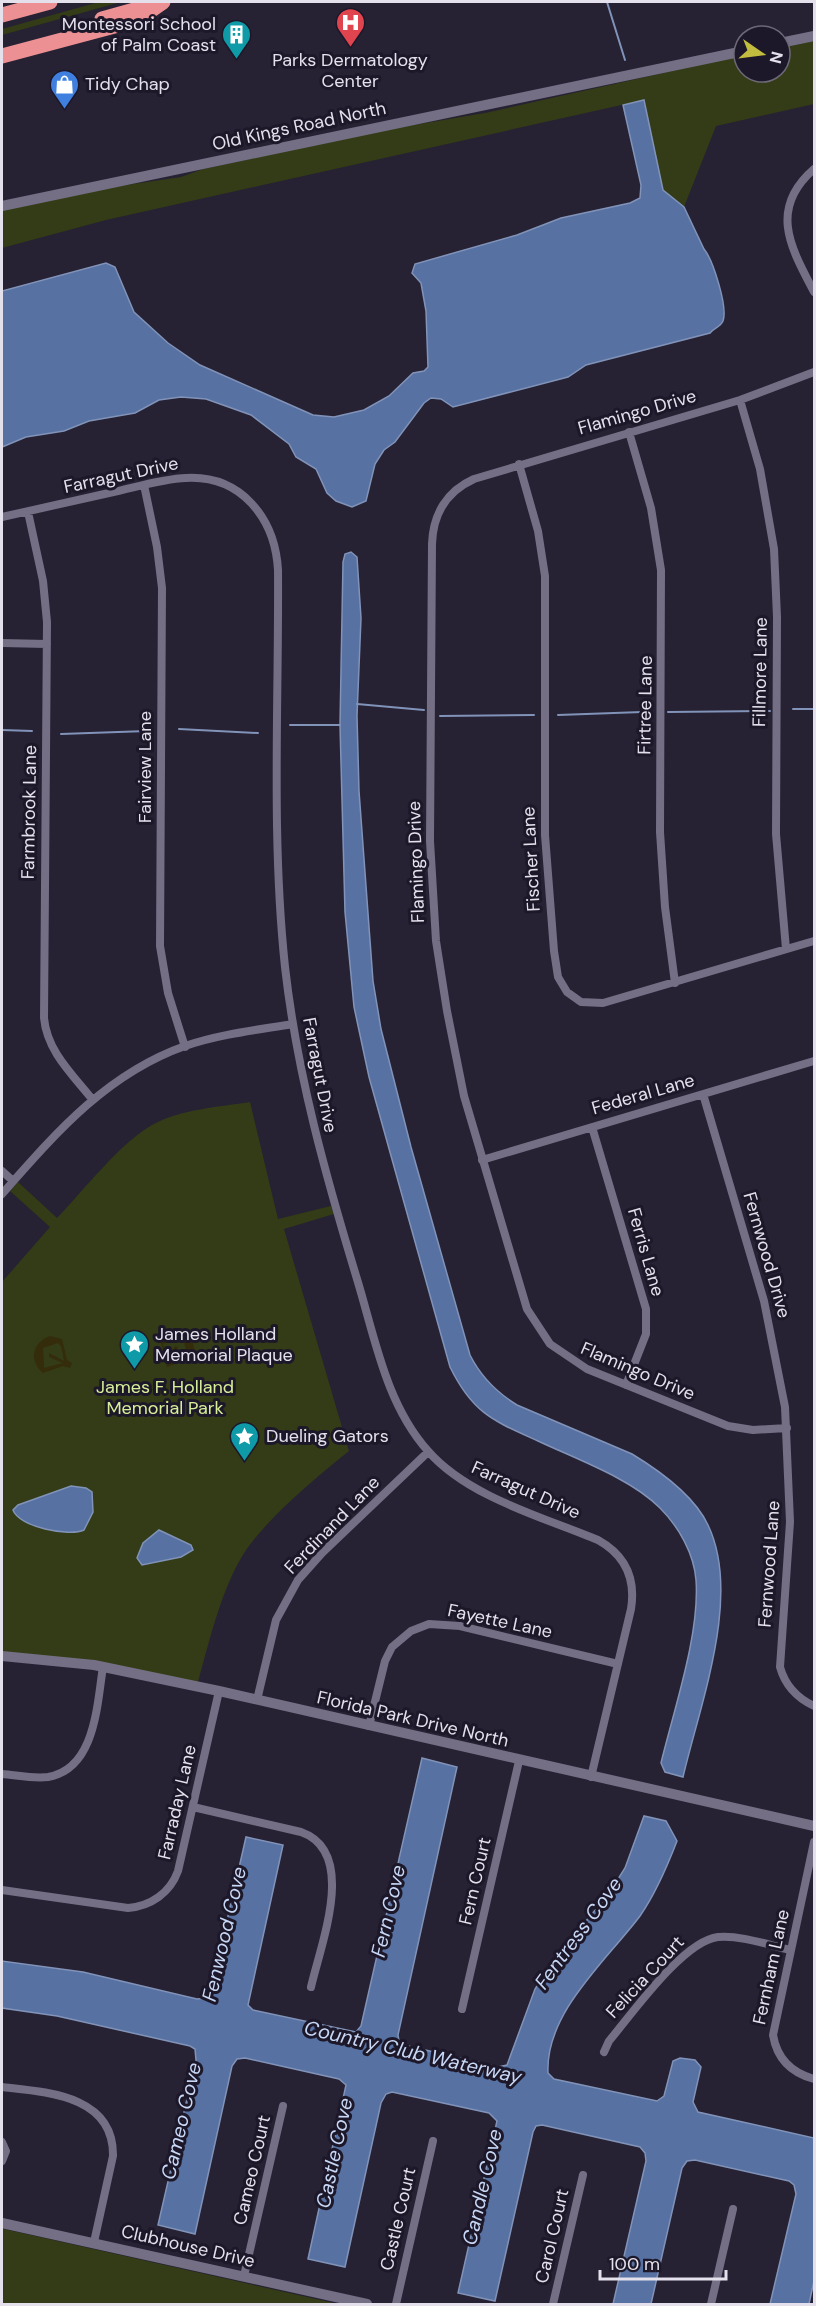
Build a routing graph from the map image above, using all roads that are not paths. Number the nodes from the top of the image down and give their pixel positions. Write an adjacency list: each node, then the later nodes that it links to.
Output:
1 (50, 2): 3 (highway)
2 (163, 2): 6 (highway); 8 (highway)
3 (2, 15)
4 (814, 36): 5 (street)
5 (792, 41)
6 (2, 47)
7 (732, 54): 10 (street, Old Kings Road North)
8 (2, 56)
9 (814, 169): 11 (street)
10 (2, 206)
11 (814, 292)
12 (814, 372): 13 (street, Flamingo Drive)
13 (740, 400): 14 (street, Flamingo Drive); 22 (street, Fillmore Lane)
14 (629, 432): 15 (street, Flamingo Drive); 23 (street, Firtree Lane)
15 (519, 464): 23 (street, Fischer Lane); 30 (street, Flamingo Drive)
16 (144, 485): 17 (street, Farragut Drive); 24 (street, Farragut Drive); 25 (street, Fairview Lane)
17 (28, 512): 18 (street, Farragut Drive); 20 (street, Farmbrook Lane)
18 (2, 518)
19 (2, 644): 20 (street)
20 (47, 644): 28 (street, Farmbrook Lane)
21 (814, 941): 22 (street, Fischer Lane)
22 (786, 949): 23 (street, Fischer Lane)
23 (675, 982)
24 (293, 1024): 25 (street); 36 (street, Farragut Drive)
25 (185, 1047): 28 (street)
26 (814, 1063): 27 (street, Federal Lane)
27 (703, 1094): 29 (street, Federal Lane); 35 (street, Fernwood Drive)
28 (92, 1099): 32 (street)
29 (592, 1127): 30 (street, Federal Lane); 34 (street, Ferris Lane)
30 (482, 1160): 34 (street, Flamingo Drive)
31 (2, 1171): 32 (street)
32 (13, 1181): 33 (street)
33 (2, 1194)
34 (626, 1386): 35 (street, Flamingo Drive)
35 (787, 1428): 42 (street, Fernwood Lane)
36 (428, 1452): 38 (street, Farragut Drive); 41 (street, Ferdinand Lane)
37 (2, 1656): 39 (street, Florida Park Drive North)
38 (618, 1664): 43 (street, Fayette Lane); 46 (street, Farragut Drive)
39 (103, 1667): 40 (street, Florida Park Drive North); 45 (street)
40 (219, 1691): 41 (street, Florida Park Drive North); 47 (street, Farraday Lane)
41 (256, 1700): 43 (street, Florida Park Drive North)
42 (814, 1706)
43 (369, 1726): 44 (street, Florida Park Drive North)
44 (519, 1761): 46 (street, Florida Park Drive North); 53 (street, Fern Court)
45 (2, 1774)
46 (591, 1777): 48 (street, Florida Park Drive North)
47 (193, 1807): 50 (street, Farraday Lane); 52 (street)
48 (814, 1826)
49 (814, 1842): 51 (street, Fernham Lane)
50 (2, 1890)
51 (791, 1950): 54 (street, Felicia Court); 55 (street, Fernham Lane)
52 (310, 1987)
53 (462, 2009)
54 (604, 2052)
55 (814, 2079)
56 (2, 2087): 64 (street)
57 (283, 2106): 65 (street, Cameo Court)
58 (433, 2141): 67 (street, Castle Court)
59 (2, 2142): 60 (street)
60 (2, 2161)
61 (583, 2175): 68 (street, Carol Court)
62 (733, 2209): 69 (street)
63 (2, 2223): 64 (street, Clubhouse Drive)
64 (94, 2242): 65 (street, Clubhouse Drive)
65 (244, 2276): 66 (street, Clubhouse Drive)
66 (367, 2304)
67 (396, 2304)
68 (553, 2304)
69 (711, 2304)

